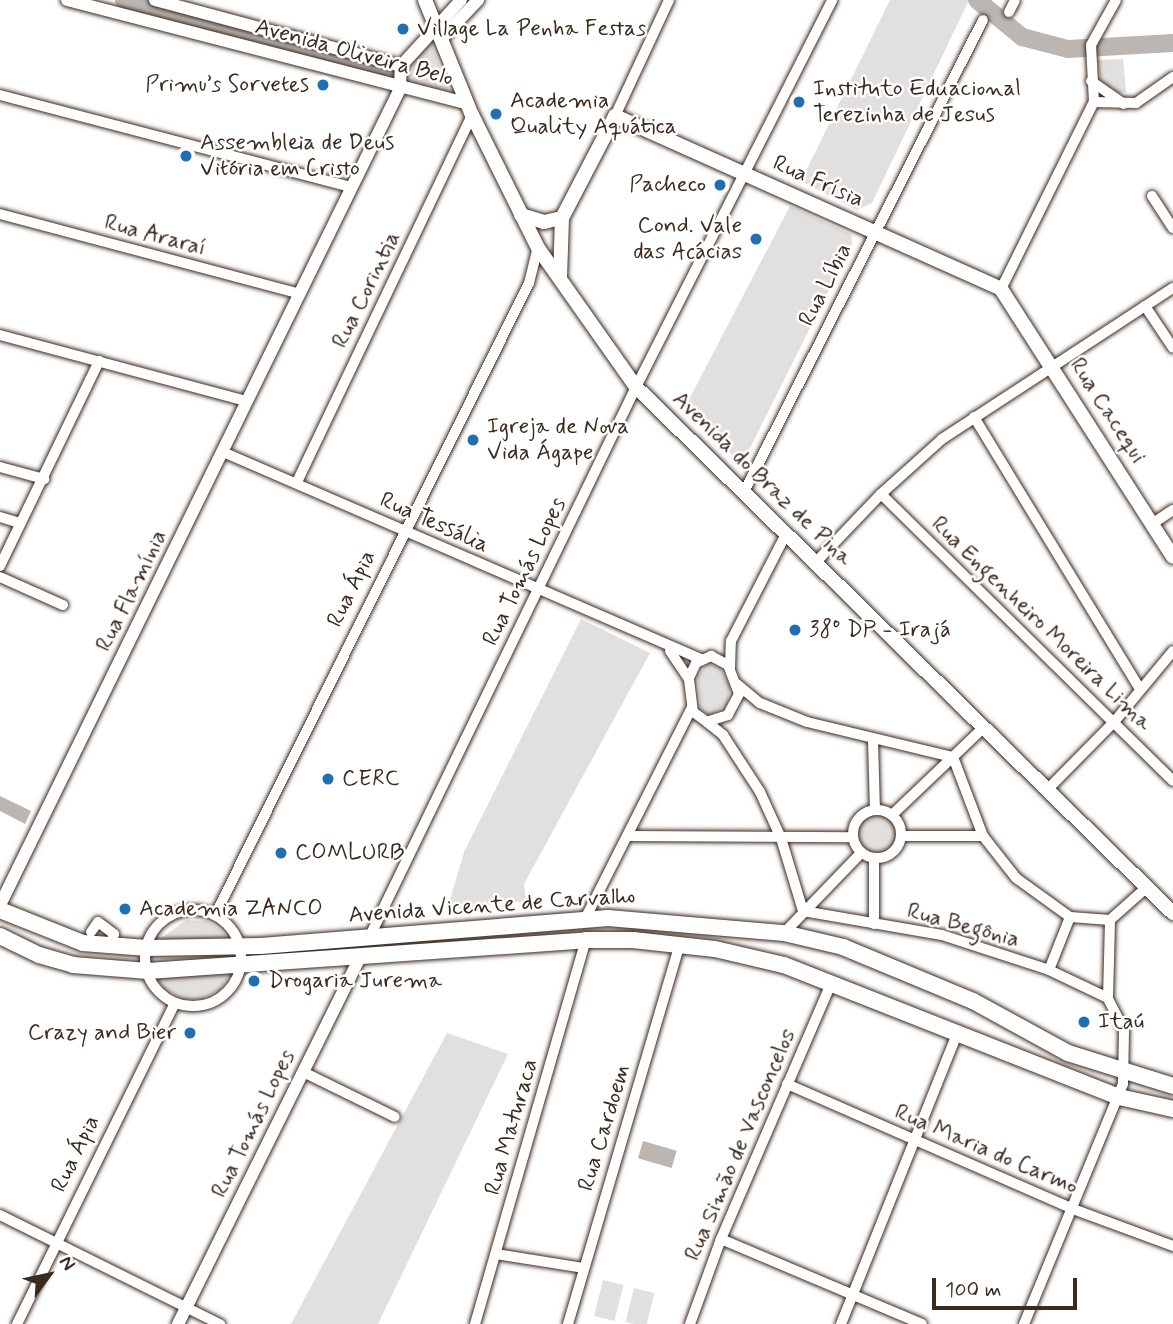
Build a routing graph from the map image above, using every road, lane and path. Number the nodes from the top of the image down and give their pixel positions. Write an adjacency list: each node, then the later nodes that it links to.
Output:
1 (67, 0): 16 (street, Avenida Oliveira Belo)
2 (155, 0): 13 (street, Avenida Oliveira Belo)
3 (425, 0): 12 (main road, Avenida do Braz de Pina)
4 (461, 0): 12 (street)
5 (478, 0): 12 (street)
6 (669, 0): 21 (street)
7 (832, 0): 22 (street, Rua Tomás Lopes)
8 (1015, 0): 10 (street)
9 (1116, 0): 15 (street)
10 (1009, 12)
11 (983, 20): 29 (street, Rua Líbia)
12 (439, 32): 13 (street); 20 (main road, Avenida do Braz de Pina)
13 (401, 66): 16 (street)
14 (1173, 76): 19 (street)
15 (1091, 81): 18 (street); 19 (street)
16 (400, 89): 20 (street, Avenida Oliveira Belo); 23 (street, Rua Flamínia)
17 (0, 95): 23 (street)
18 (1094, 102): 19 (street); 34 (street)
19 (1125, 104)
20 (470, 109): 26 (main road, Avenida do Braz de Pina); 47 (street, Rua Corintia)
21 (615, 116): 22 (main road, Rua Frísia); 27 (main road)
22 (743, 173): 29 (main road, Rua Frísia); 41 (street, Rua Tomás Lopes)
23 (351, 187): 35 (street, Rua Flamínia)
24 (1152, 196): 28 (street)
25 (0, 214): 35 (street, Rua Araraí)
26 (521, 215): 27 (main road); 30 (main road, Avenida do Braz de Pina)
27 (562, 218): 31 (main road)
28 (1173, 228)
29 (874, 232): 34 (main road, Rua Frísia); 48 (street, Rua Líbia)
30 (538, 248): 31 (main road, Avenida do Braz de Pina); 32 (street, Rua Ápia)
31 (556, 276): 32 (street); 41 (main road, Avenida do Braz de Pina)
32 (529, 283): 54 (street, Rua Ápia)
33 (1173, 288): 36 (street)
34 (1001, 289): 40 (main road, Rua Cacequi)
35 (300, 295): 42 (street, Rua Flamínia)
36 (1145, 306): 38 (street); 40 (street)
37 (0, 335): 39 (street)
38 (1173, 348)
39 (99, 361): 42 (street); 46 (street)
40 (1054, 369): 43 (street); 53 (main road, Rua Cacequi)
41 (636, 387): 48 (main road, Avenida do Braz de Pina); 60 (street, Rua Tomás Lopes)
42 (247, 401): 44 (street, Rua Flamínia)
43 (974, 417): 49 (street); 69 (street)
44 (223, 452): 47 (street, Rua Tessália); 92 (street, Rua Flamínia)
45 (0, 467): 46 (street)
46 (44, 479): 52 (street)
47 (297, 482): 54 (street, Rua Tessália)
48 (743, 494): 55 (main road, Avenida do Braz de Pina)
49 (881, 494): 57 (street); 74 (street, Rua Engenheiro Moreira Lima)
50 (1173, 510): 53 (street)
51 (0, 517): 52 (street)
52 (20, 523): 58 (street)
53 (1152, 524): 56 (main road, Rua Cacequi)
54 (405, 532): 60 (street, Rua Tessália); 95 (street, Rua Ápia)
55 (786, 534): 57 (main road, Avenida do Braz de Pina); 62 (street)
56 (1173, 557)
57 (817, 562): 75 (main road, Avenida do Braz de Pina)
58 (0, 566)
59 (0, 577): 61 (street)
60 (540, 591): 63 (street, Rua Tessália); 103 (street, Rua Tomás Lopes)
61 (63, 605)
62 (732, 641): 65 (street); 66 (street)
63 (668, 648): 65 (street, Rua Tessália); 67 (street)
64 (1173, 651): 69 (street)
65 (706, 658): 66 (street); 67 (street)
66 (730, 669): 68 (street)
67 (689, 680): 71 (street)
68 (737, 684): 70 (street); 72 (street)
69 (1140, 690): 74 (street)
70 (760, 703): 72 (street); 77 (street)
71 (692, 707): 73 (street); 76 (street)
72 (731, 712): 73 (street); 78 (street)
73 (704, 721): 76 (street); 78 (street)
74 (1114, 722): 80 (street, Rua Engenheiro Moreira Lima); 81 (street)
75 (984, 727): 79 (street); 81 (main road, Avenida do Braz de Pina)
76 (683, 730): 84 (street)
77 (873, 740): 79 (street); 82 (street)
78 (730, 745): 88 (street)
79 (953, 757): 83 (street); 86 (street)
80 (1173, 781)
81 (1047, 790): 91 (main road, Avenida do Braz de Pina)
82 (875, 810): 83 (street); 87 (street)
83 (892, 816): 85 (street)
84 (628, 836): 88 (street); 97 (street)
85 (901, 836): 86 (street); 90 (street)
86 (982, 836): 96 (street)
87 (853, 837): 88 (street); 89 (street)
88 (781, 838): 93 (street)
89 (861, 853): 90 (street); 93 (street)
90 (874, 858): 99 (street)
91 (1147, 887): 94 (main road, Avenida do Braz de Pina); 98 (street)
92 (0, 908): 106 (main road, Avenida Vicente de Carvalho)
93 (803, 911): 99 (street, Rua Begônia); 101 (street)
94 (1173, 913)
95 (215, 915): 107 (street); 108 (street)
96 (1070, 917): 98 (street); 111 (street)
97 (585, 919): 101 (main road, Avenida Vicente de Carvalho); 103 (main road, Avenida Vicente de Carvalho)
98 (1110, 920): 114 (street)
99 (874, 924): 111 (street, Rua Begônia)
100 (92, 932): 106 (street)
101 (784, 933): 118 (main road, Avenida Vicente de Carvalho)
102 (0, 936): 112 (main road, Avenida Vicente de Carvalho)
103 (369, 938): 107 (main road, Avenida Vicente de Carvalho)
104 (586, 940): 105 (main road, Avenida Vicente de Carvalho); 109 (main road, Avenida Vicente de Carvalho); 130 (street, Rua Maturaca)
105 (680, 944): 113 (main road, Avenida Vicente de Carvalho); 131 (street, Rua Cardoem)
106 (110, 947): 108 (main road, Avenida Vicente de Carvalho)
107 (239, 947): 108 (main road, Avenida Vicente de Carvalho); 110 (street)
108 (147, 948): 112 (street)
109 (359, 959): 110 (main road, Avenida Vicente de Carvalho); 117 (street, Rua Tomás Lopes)
110 (240, 967): 112 (main road, Avenida Vicente de Carvalho); 115 (street)
111 (1049, 970): 114 (street, Rua Begônia)
112 (148, 971): 115 (street)
113 (831, 983): 116 (main road, Avenida Vicente de Carvalho); 119 (street, Rua Simão de Vasconcelos)
114 (1108, 998): 118 (street)
115 (175, 1003): 128 (street, Rua Ápia)
116 (957, 1034): 121 (main road, Avenida Vicente de Carvalho); 124 (street)
117 (303, 1072): 123 (street); 133 (street, Rua Tomás Lopes)
118 (1125, 1074): 120 (main road, Avenida Vicente de Carvalho); 121 (street)
119 (787, 1084): 124 (street, Rua Maria do Carmo); 127 (street, Rua Simão de Vasconcelos)
120 (1173, 1086)
121 (1119, 1097): 122 (main road, Avenida Vicente de Carvalho); 125 (street)
122 (1173, 1109)
123 (395, 1117)
124 (914, 1140): 125 (street, Rua Maria do Carmo); 132 (street)
125 (1073, 1209): 129 (street, Rua Maria do Carmo); 142 (street)
126 (0, 1215): 128 (street)
127 (721, 1239): 132 (street); 139 (street, Rua Simão de Vasconcelos)
128 (58, 1242): 133 (street); 134 (street, Rua Ápia)
129 (1173, 1246)
130 (496, 1254): 131 (street); 137 (street, Rua Maturaca)
131 (583, 1268): 138 (street, Rua Cardoem)
132 (852, 1295): 140 (street); 141 (street)
133 (187, 1307): 135 (street, Rua Tomás Lopes); 136 (street)
134 (17, 1324)
135 (178, 1324)
136 (220, 1324)
137 (475, 1324)
138 (568, 1324)
139 (690, 1324)
140 (841, 1324)
141 (922, 1324)
142 (1024, 1324)

